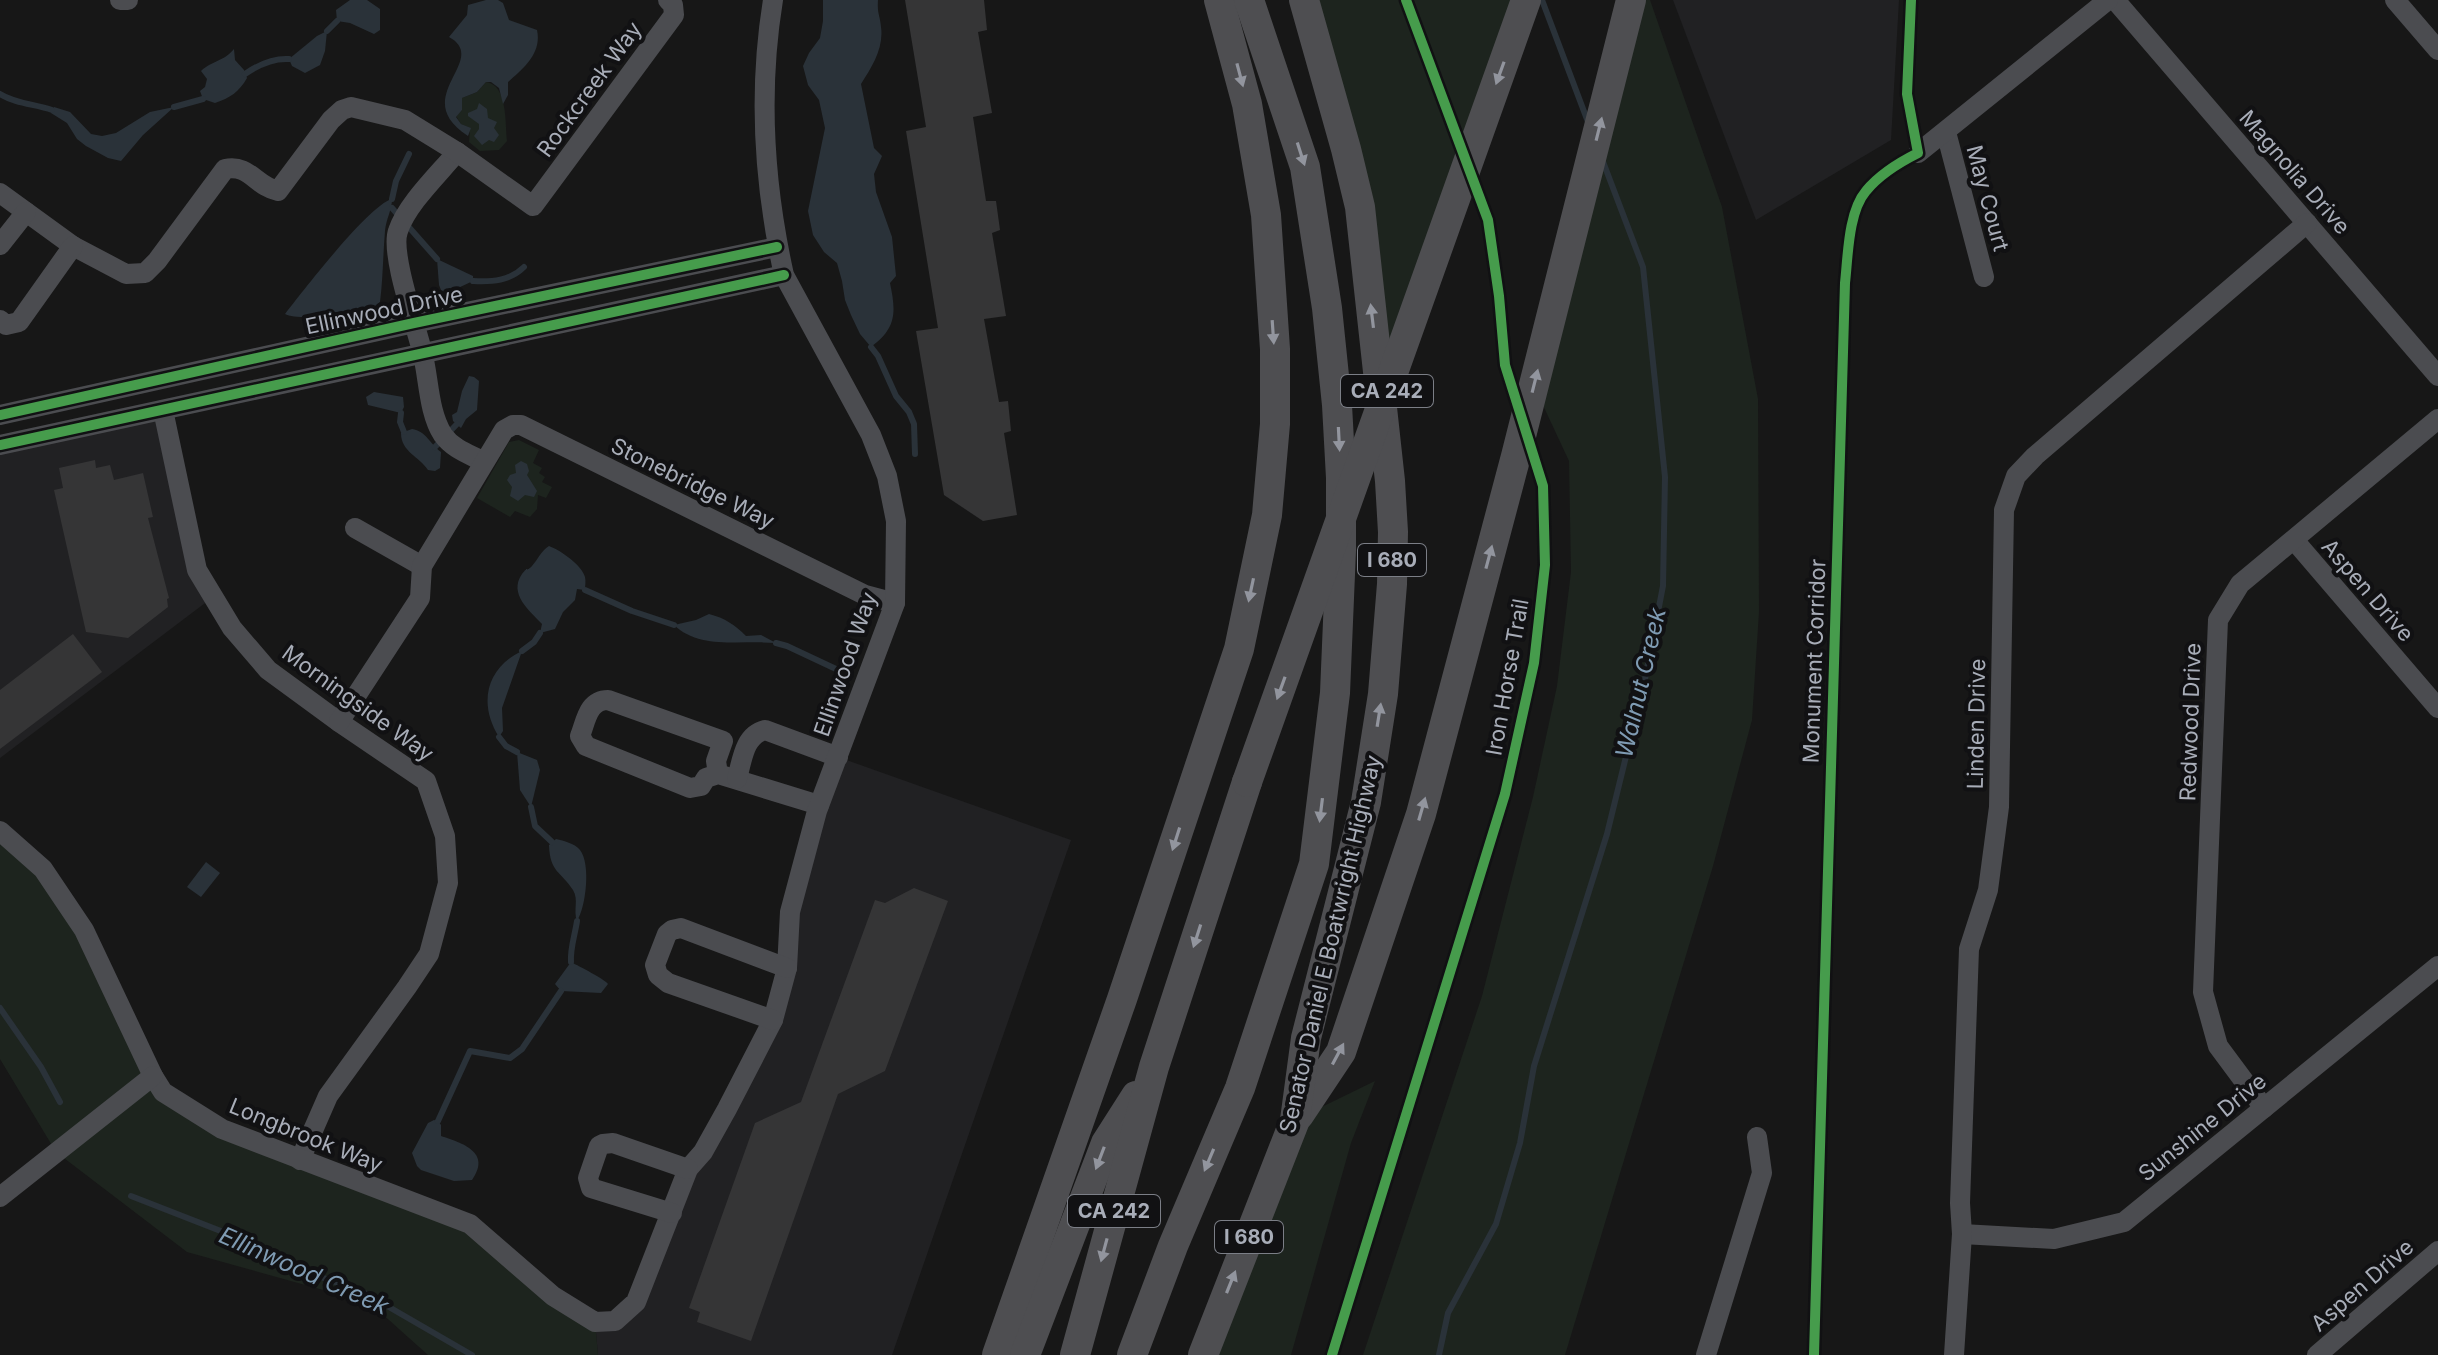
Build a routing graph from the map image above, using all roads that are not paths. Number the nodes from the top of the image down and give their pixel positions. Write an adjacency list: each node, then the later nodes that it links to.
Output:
1 (120, 0): 2 (street)
2 (128, 0)
3 (668, 0): 15 (street, Rockcreek Way)
4 (773, 0): 22 (street, Ellinwood Way)
5 (1219, 0): 59 (highway, one-way to 59)
6 (1249, 0): 62 (highway, Senator Daniel E Boatwright Highway / I 680, one-way to 62)
7 (1304, 0): 50 (highway, Senator Daniel E Boatwright Highway / I 680, one-way to 7)
8 (1526, 0): 47 (highway, CA 242, one-way to 47, bridge)
9 (1631, 0): 50 (highway, one-way to 9)
10 (2108, 0): 14 (street)
11 (2115, 0): 19 (street, Magnolia Drive)
12 (2395, 0): 13 (street)
13 (2438, 50)
14 (1946, 132): 16 (street); 24 (street, May Court)
15 (457, 152): 21 (street); 26 (street)
16 (1918, 153)
17 (0, 193): 18 (street)
18 (26, 212): 20 (street); 21 (street)
19 (2307, 223): 28 (street, Magnolia Drive); 56 (street, Linden Drive)
20 (0, 245)
21 (73, 246): 25 (street)
22 (777, 247): 23 (street, Ellinwood Way); 26 (street, Ellinwood Drive)
23 (784, 275): 27 (street); 37 (street, Ellinwood Way)
24 (1984, 277)
25 (0, 320)
26 (414, 323): 27 (street); 30 (street, Ellinwood Drive)
27 (422, 352): 29 (street); 33 (street)
28 (2438, 376)
29 (163, 410): 32 (street); 39 (street, Morningside Way)
30 (0, 415)
31 (2438, 419): 35 (street, Redwood Drive)
32 (0, 445)
33 (484, 462): 36 (street, Stonebridge Way); 37 (street, Stonebridge Way)
34 (355, 528): 36 (street)
35 (2294, 540): 38 (street, Aspen Drive); 49 (street, Redwood Drive)
36 (422, 566): 39 (street, Stonebridge Way)
37 (895, 603): 40 (street, Ellinwood Way)
38 (2438, 708)
39 (339, 722): 52 (street, Morningside Way)
40 (838, 757): 41 (street); 42 (street, Ellinwood Way)
41 (728, 777): 41 (street); 42 (street)
42 (819, 805): 45 (street, Ellinwood Way)
43 (0, 831): 48 (street, Longbrook Way)
44 (2438, 966): 49 (street, Sunshine Drive)
45 (787, 968): 46 (street, Ellinwood Way); 46 (street)
46 (773, 1020): 53 (street, Ellinwood Way)
47 (1154, 1067): 60 (highway, one-way to 60); 61 (highway, CA 242, one-way to 61)
48 (153, 1076): 52 (street, Longbrook Way); 54 (street)
49 (2264, 1108): 56 (street, Sunshine Drive)
50 (1295, 1120): 63 (highway, Senator Daniel E Boatwright Highway / I 680, one-way to 50)
51 (1757, 1137): 64 (street)
52 (300, 1160): 58 (street, Longbrook Way)
53 (688, 1169): 55 (street, Ellinwood Way); 55 (street)
54 (0, 1197)
55 (672, 1213): 58 (street, Ellinwood Way)
56 (1962, 1234): 65 (street, Linden Drive)
57 (2438, 1251): 66 (street, Aspen Drive)
58 (615, 1321)
59 (997, 1355)
60 (1025, 1355)
61 (1075, 1355)
62 (1132, 1355)
63 (1203, 1355)
64 (1706, 1355)
65 (1954, 1355)
66 (2317, 1355)

